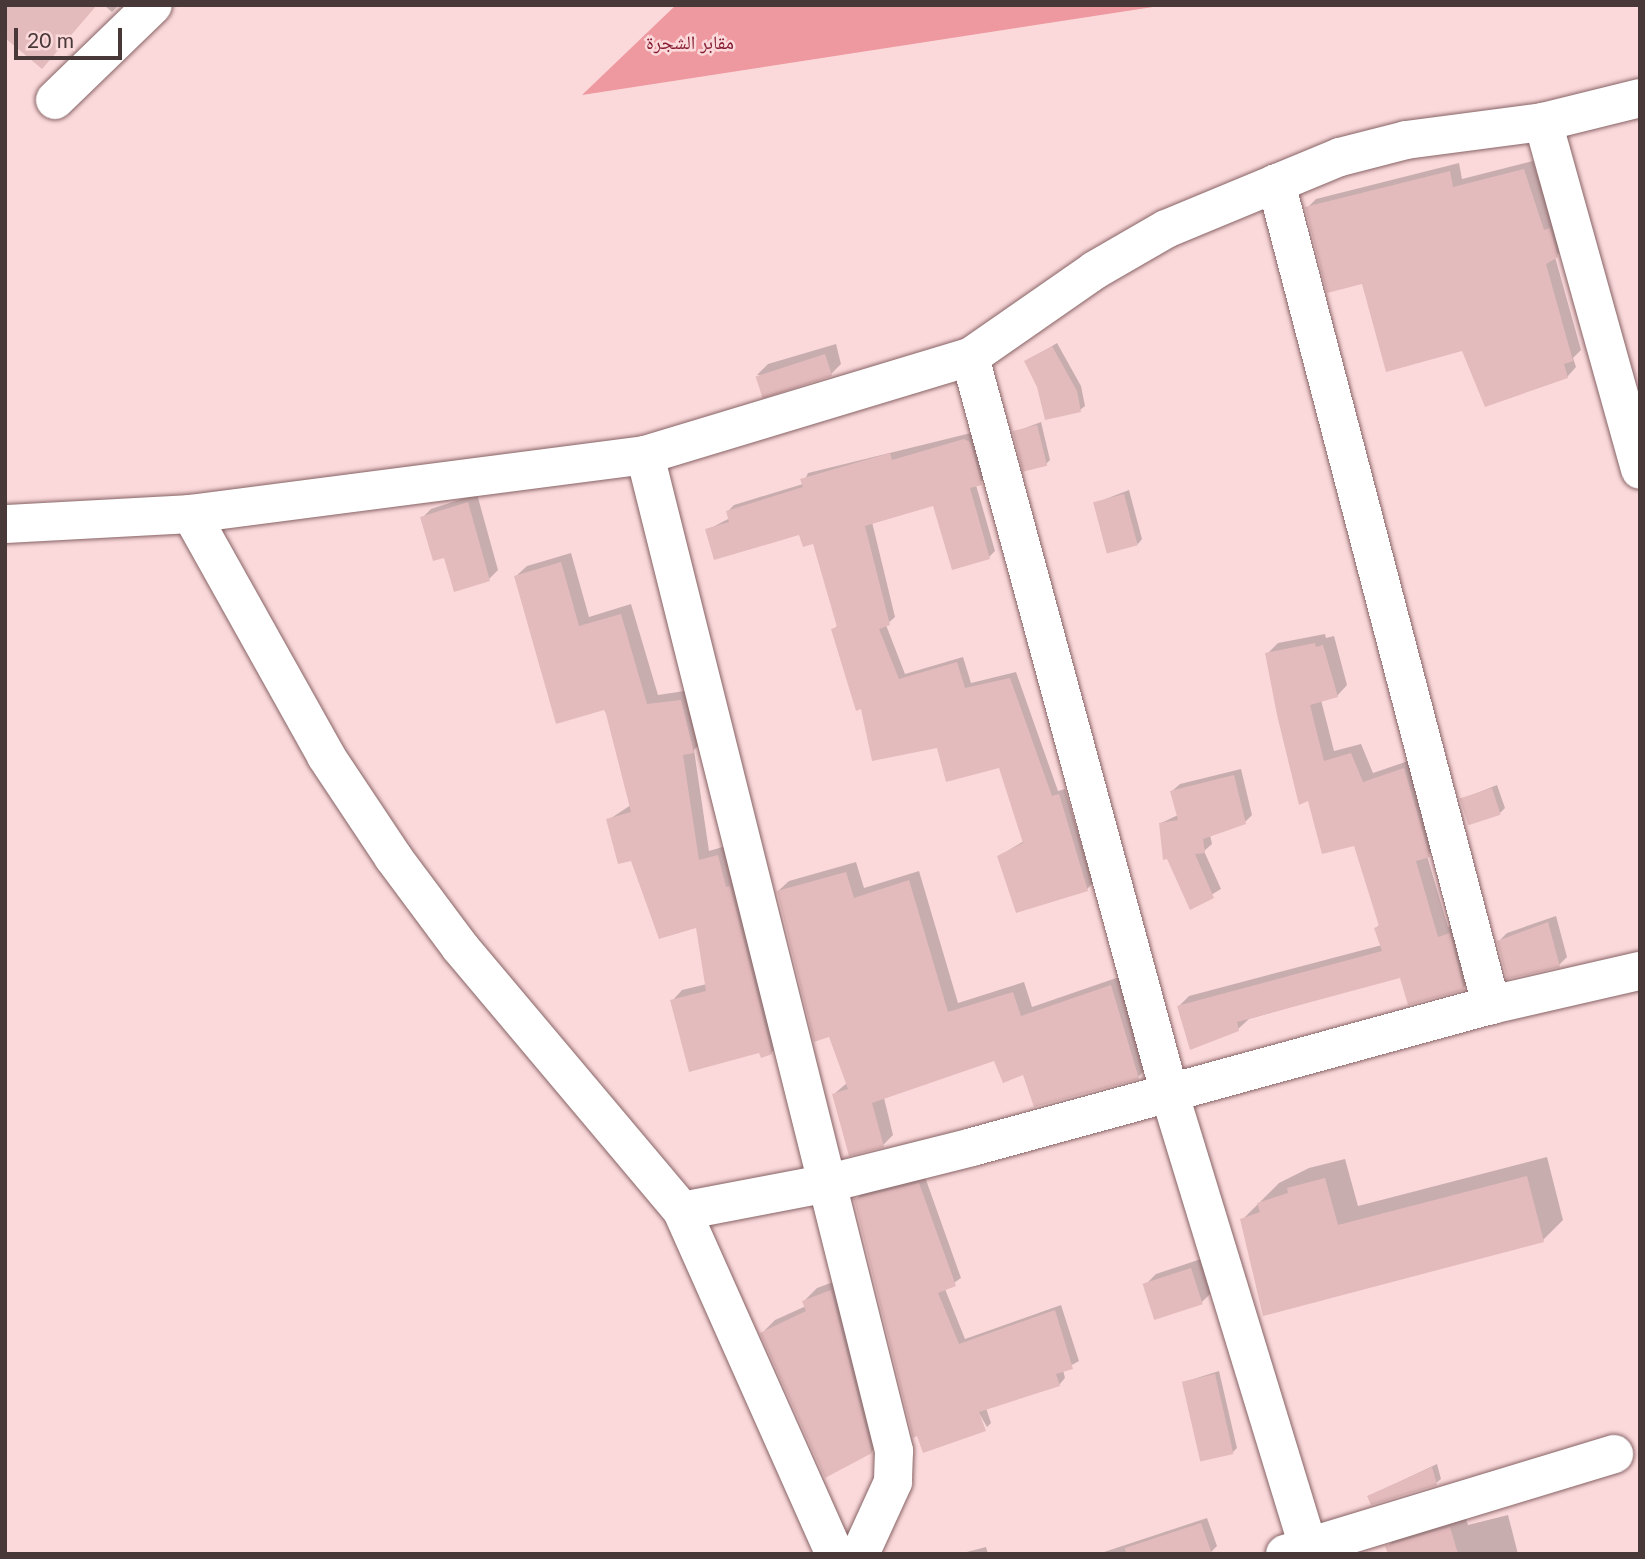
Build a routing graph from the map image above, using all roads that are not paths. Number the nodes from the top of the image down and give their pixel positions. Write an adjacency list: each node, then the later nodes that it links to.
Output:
1 (153, 5): 3 (street)
2 (1640, 97): 4 (street)
3 (55, 100)
4 (1543, 122): 5 (street); 8 (street)
5 (1276, 183): 6 (street); 12 (street)
6 (970, 357): 7 (street); 13 (street)
7 (645, 455): 9 (street); 14 (street)
8 (1640, 470)
9 (191, 514): 10 (street); 15 (street)
10 (5, 524)
11 (1640, 971): 12 (street)
12 (1491, 1005): 13 (street)
13 (1170, 1095): 14 (street); 17 (street)
14 (829, 1183): 15 (street); 19 (street)
15 (682, 1211): 18 (street)
16 (1614, 1454): 17 (street)
17 (1297, 1550)
18 (835, 1554)
19 (860, 1554)

